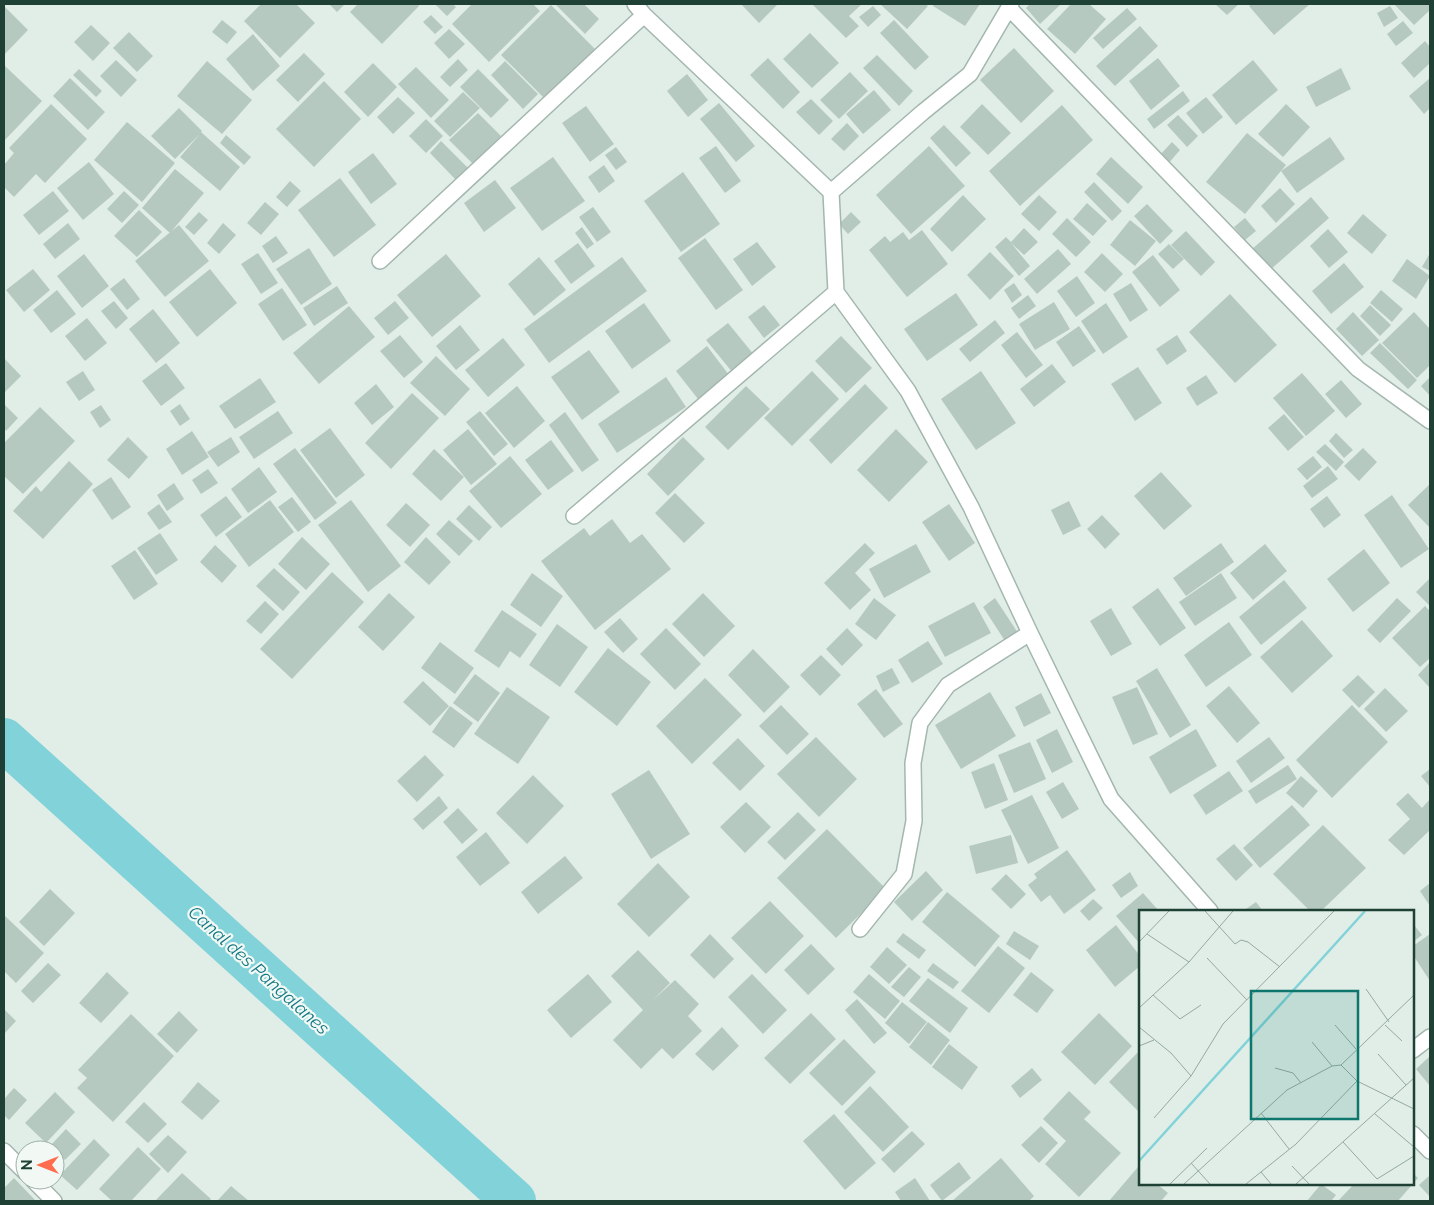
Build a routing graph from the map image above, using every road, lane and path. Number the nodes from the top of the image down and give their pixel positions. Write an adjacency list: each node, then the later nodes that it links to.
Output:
1 (1010, 6): 3 (street); 6 (street)
2 (640, 9): 3 (street); 4 (street)
3 (831, 192): 5 (street)
4 (380, 261)
5 (836, 292): 7 (street); 8 (street)
6 (1430, 422)
7 (574, 516)
8 (1030, 633): 9 (street); 10 (street)
9 (1209, 910)
10 (860, 929)
11 (1430, 1037): 12 (street)
12 (1414, 1049)
13 (1414, 1135): 15 (street)
14 (4, 1151): 16 (street)
15 (1430, 1152)
16 (15, 1162)
17 (43, 1190): 18 (street)
18 (54, 1201)

